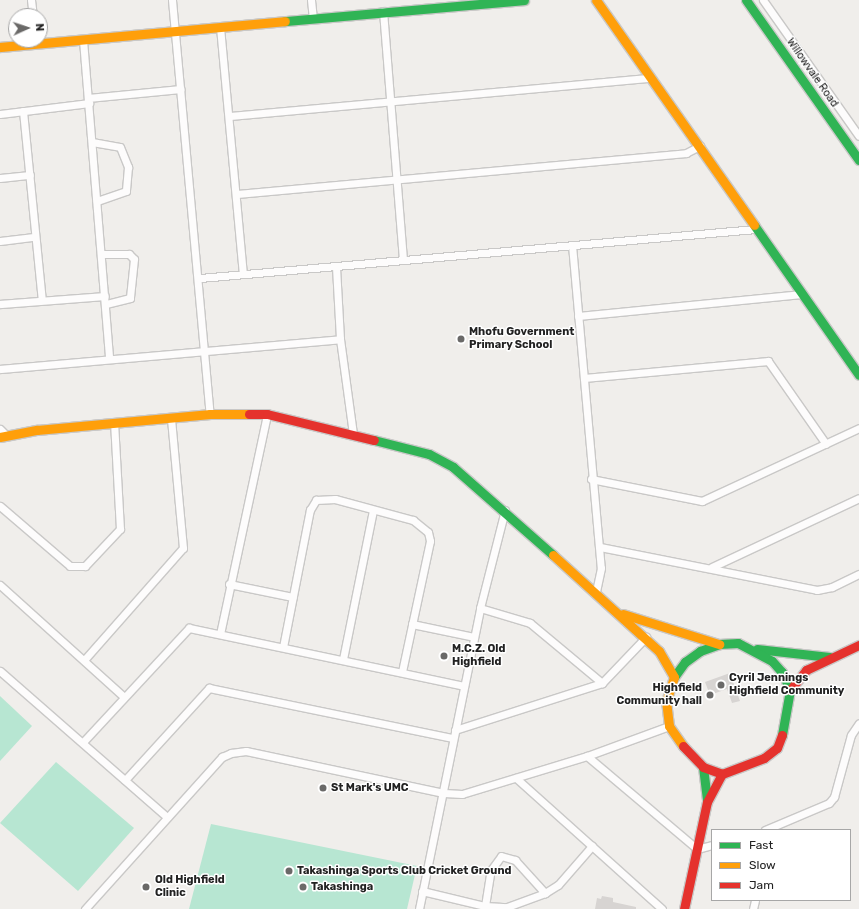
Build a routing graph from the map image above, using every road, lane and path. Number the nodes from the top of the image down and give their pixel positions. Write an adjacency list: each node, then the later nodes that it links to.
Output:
1 (172, 0): 11 (street)
2 (311, 0): 9 (street)
3 (524, 0): 7 (street)
4 (596, 0): 14 (street)
5 (746, 0): 24 (street, Willowvale Road)
6 (763, 0): 21 (street)
7 (497, 1): 8 (street)
8 (383, 11): 9 (street); 17 (street)
9 (313, 18): 10 (street)
10 (220, 27): 11 (street); 20 (street)
11 (176, 31): 12 (street); 15 (street)
12 (83, 40): 13 (street); 16 (street)
13 (48, 41)
14 (650, 78): 17 (street); 23 (street)
15 (181, 89): 16 (street); 38 (street)
16 (88, 101): 18 (street); 22 (street)
17 (392, 102): 20 (street); 27 (street)
18 (23, 111): 19 (street); 25 (street)
19 (0, 114)
20 (230, 116): 28 (street)
21 (859, 136)
22 (92, 142): 29 (street); 29 (street)
23 (700, 146): 27 (street); 30 (street)
24 (859, 160)
25 (30, 175): 26 (street); 31 (street)
26 (0, 178)
27 (398, 180): 28 (street); 35 (street)
28 (237, 194): 37 (street)
29 (97, 201): 34 (street)
30 (756, 229): 33 (street); 39 (street)
31 (34, 237): 32 (street); 41 (street)
32 (0, 241)
33 (572, 245): 35 (street); 44 (street)
34 (102, 254): 40 (street); 43 (street)
35 (403, 259): 36 (street)
36 (336, 267): 37 (street); 45 (street)
37 (243, 274): 38 (street)
38 (200, 278): 46 (street)
39 (802, 294): 44 (street); 49 (street)
40 (105, 296): 41 (street); 43 (street)
41 (42, 300): 42 (street)
42 (0, 304)
43 (106, 304): 47 (street)
44 (578, 316): 50 (street)
45 (340, 338): 46 (street); 57 (street)
46 (205, 352): 47 (street); 51 (street)
47 (109, 358): 48 (street)
48 (0, 369)
49 (859, 375)
50 (584, 378): 58 (street); 59 (street)
51 (210, 414): 52 (street); 53 (street)
52 (267, 414): 57 (street); 67 (street)
53 (171, 419): 54 (street); 83 (street)
54 (114, 423): 56 (street); 61 (street)
55 (859, 428): 58 (street)
56 (2, 433)
57 (354, 434): 63 (street)
58 (826, 444): 59 (street)
59 (591, 479): 64 (street)
60 (859, 498): 65 (street)
61 (0, 506)
62 (373, 510): 70 (street); 73 (street); 82 (street)
63 (505, 510): 69 (street); 71 (street)
64 (600, 547): 65 (street); 69 (street)
65 (712, 567): 66 (street)
66 (859, 574)
67 (229, 584): 70 (street); 74 (street)
68 (0, 586): 83 (street)
69 (596, 591): 72 (street)
70 (293, 597): 79 (street)
71 (480, 608): 75 (street); 87 (street)
72 (618, 612): 76 (street); 77 (street)
73 (412, 624): 75 (street); 85 (street)
74 (220, 634): 79 (street); 90 (street)
75 (474, 637): 88 (street)
76 (646, 637): 86 (street); 87 (street)
77 (719, 644): 80 (street); 86 (street)
78 (859, 645): 81 (street)
79 (282, 646): 82 (street)
80 (754, 649): 81 (street); 89 (street)
81 (833, 657): 89 (street)
82 (343, 658): 85 (street)
83 (85, 659): 90 (street)
84 (0, 671): 95 (street)
85 (402, 672): 88 (street)
86 (674, 677): 92 (street)
87 (602, 684): 93 (street)
88 (464, 686): 93 (street)
89 (790, 690): 98 (street)
90 (124, 697): 95 (street)
91 (859, 723): 104 (street)
92 (669, 726): 96 (street); 97 (street)
93 (455, 730): 94 (street)
94 (453, 738): 100 (street); 101 (street)
95 (83, 742): 100 (street)
96 (587, 756): 99 (street); 107 (street)
97 (703, 767): 98 (street); 102 (street)
98 (722, 774): 102 (street)
99 (516, 778): 101 (street); 106 (street)
100 (125, 780): 103 (street)
101 (444, 793): 103 (street); 108 (street)
102 (707, 802): 107 (street)
103 (167, 816): 111 (street)
104 (769, 829)
105 (711, 845): 107 (street)
106 (592, 846): 109 (street); 113 (street)
107 (697, 849): 114 (street)
108 (422, 891): 110 (street); 112 (street)
109 (545, 894): 110 (street); 110 (street)
110 (484, 906)
111 (85, 909)
112 (419, 909)
113 (662, 909)
114 (684, 909)

